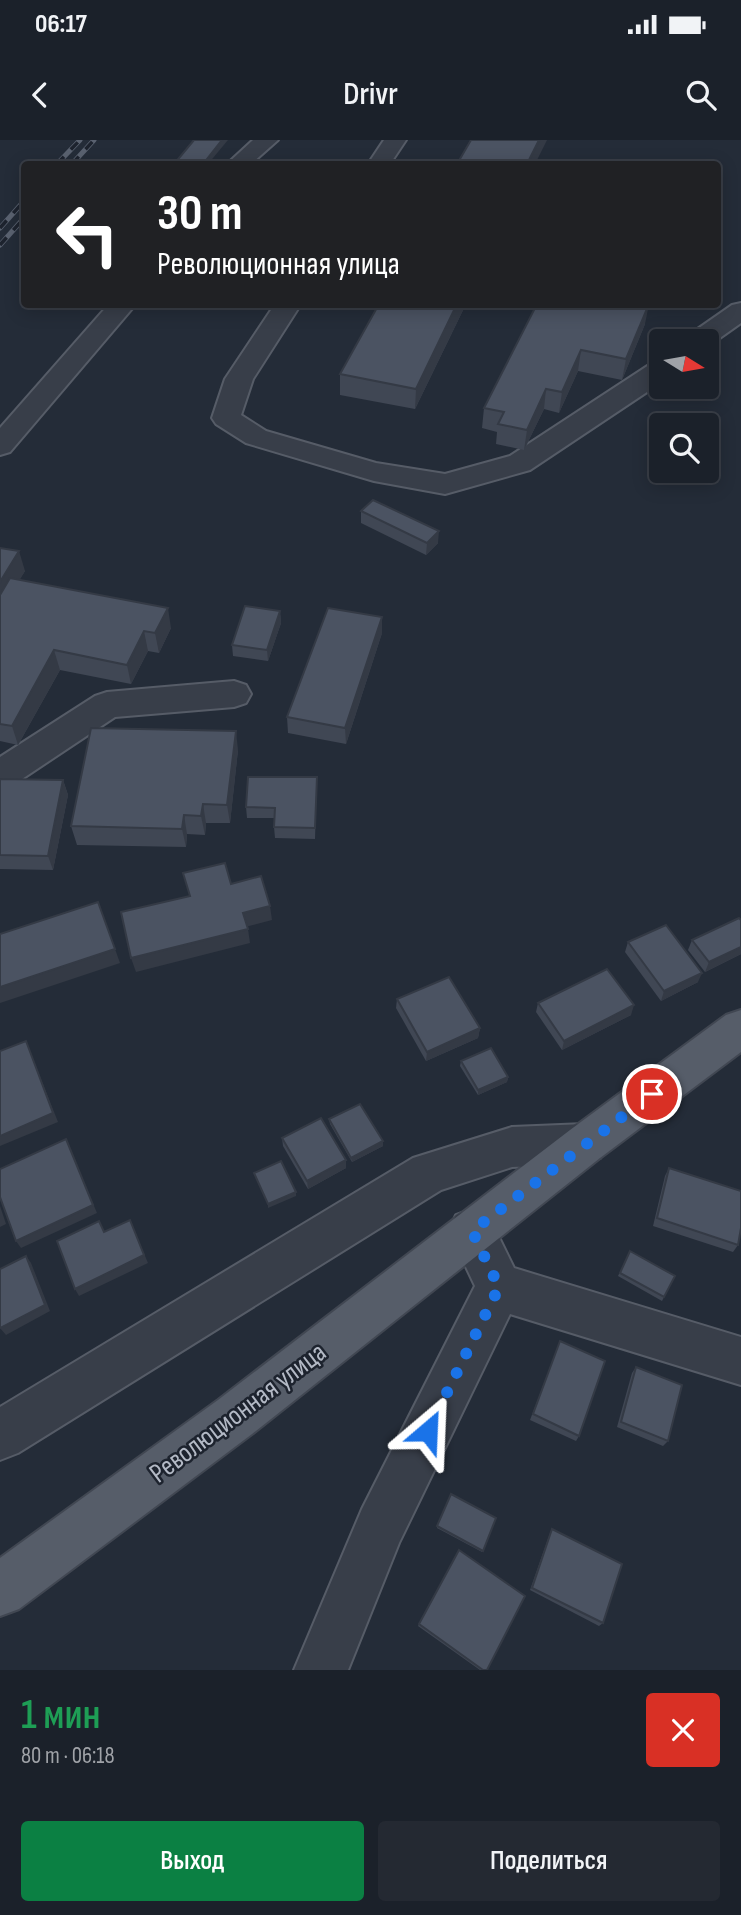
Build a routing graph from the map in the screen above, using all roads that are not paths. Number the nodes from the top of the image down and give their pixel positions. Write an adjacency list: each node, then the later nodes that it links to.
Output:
1 (238, 140): 4 (street)
2 (267, 140): 5 (street)
3 (395, 140): 6 (street)
4 (227, 161)
5 (242, 161)
6 (381, 161)
7 (120, 308): 12 (street)
8 (285, 308): 11 (street)
9 (737, 318): 10 (street)
10 (718, 329)
11 (649, 378)
12 (0, 446)
13 (234, 694): 14 (street)
14 (0, 775)
15 (741, 1028): 16 (main road, Революционная улица)
16 (585, 1144): 17 (main road, Революционная улица); 20 (street)
17 (472, 1231): 18 (street); 21 (main road, Революционная улица)
18 (499, 1287): 19 (street); 22 (street)
19 (741, 1361)
20 (0, 1435)
21 (0, 1590)
22 (321, 1670)

